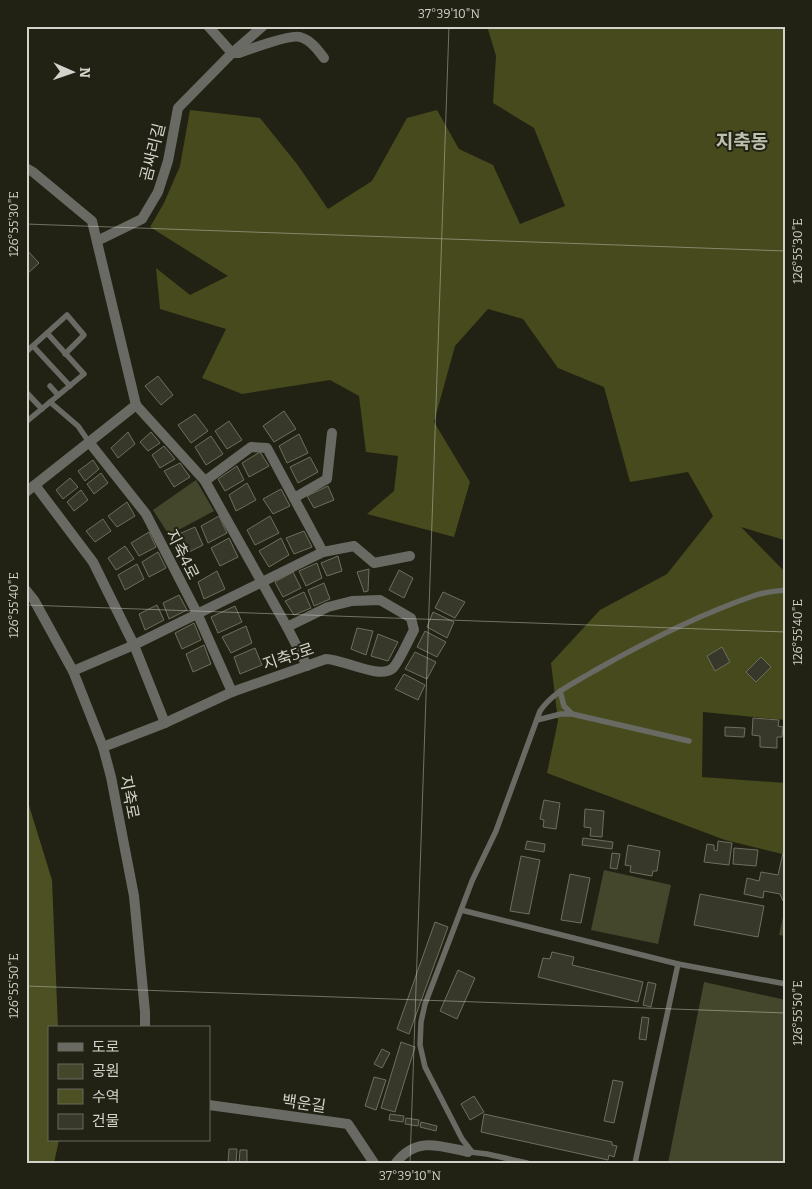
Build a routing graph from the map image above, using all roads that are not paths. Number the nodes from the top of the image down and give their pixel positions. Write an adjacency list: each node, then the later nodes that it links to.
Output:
1 (208, 26): 3 (street)
2 (262, 26): 3 (street, 곰싸리길)
3 (232, 53): 4 (street); 6 (street, 곰싸리길)
4 (324, 58)
5 (26, 168): 6 (street)
6 (97, 241): 16 (street)
7 (47, 333): 8 (lane); 10 (lane); 10 (lane)
8 (33, 346): 9 (lane); 12 (lane)
9 (26, 352)
10 (65, 354): 12 (lane)
11 (50, 386): 14 (lane)
12 (70, 386): 14 (lane)
13 (26, 392): 17 (lane)
14 (58, 395): 15 (lane)
15 (50, 402): 17 (lane); 20 (lane)
16 (136, 405): 20 (street); 21 (street)
17 (42, 409): 18 (lane)
18 (26, 422)
19 (332, 433): 24 (street)
20 (89, 442): 22 (street); 30 (street, 지축4로)
21 (205, 481): 24 (street); 27 (street)
22 (35, 485): 23 (street); 32 (street)
23 (26, 492)
24 (294, 498): 25 (street)
25 (323, 552): 26 (street); 27 (street)
26 (410, 556)
27 (261, 583): 30 (street); 31 (street)
28 (26, 590): 34 (street, 지축로)
29 (786, 590): 36 (lane)
30 (197, 613): 32 (street); 35 (street, 지축4로)
31 (287, 627): 33 (street); 33 (street, 지축5로)
32 (134, 645): 34 (street); 39 (street)
33 (307, 666): 35 (street, 지축5로)
34 (73, 671): 41 (street, 지축로)
35 (232, 692): 39 (street, 지축5로)
36 (560, 692): 37 (lane); 38 (lane)
37 (572, 714): 38 (lane); 40 (lane)
38 (537, 720): 42 (lane)
39 (165, 723): 41 (street, 지축5로)
40 (689, 741)
41 (103, 747): 45 (street, 지축로)
42 (461, 910): 43 (lane); 47 (lane)
43 (678, 964): 44 (lane); 51 (lane)
44 (786, 984)
45 (145, 1026)
46 (210, 1105): 48 (street, 백운길)
47 (470, 1152): 49 (street); 50 (lane)
48 (374, 1163)
49 (396, 1163)
50 (526, 1163)
51 (635, 1163)

